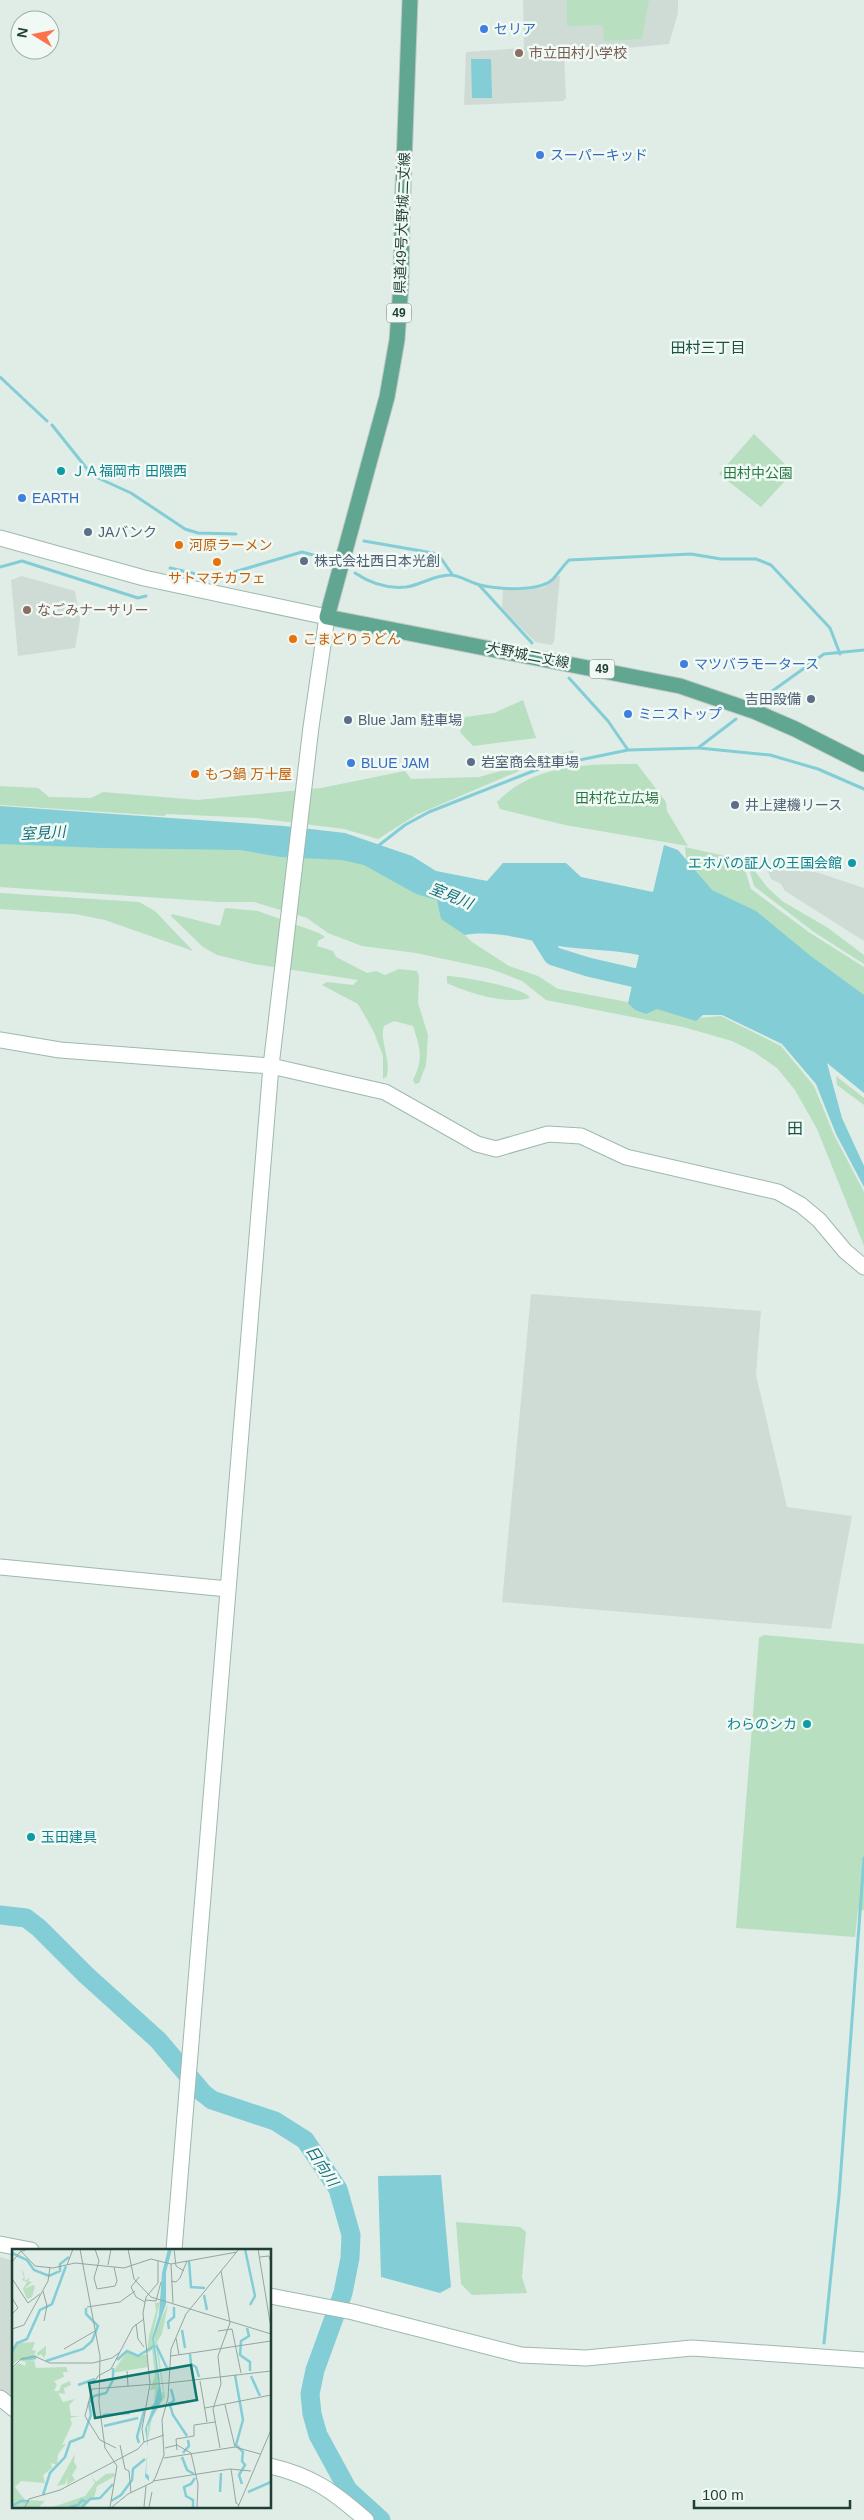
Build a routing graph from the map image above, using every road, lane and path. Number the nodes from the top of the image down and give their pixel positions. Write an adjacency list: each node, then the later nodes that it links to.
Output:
1 (410, 0): 3 (main road, 県道49号大野城二丈線 / 49)
2 (0, 538): 3 (street)
3 (327, 617): 4 (main road, 大野城二丈線 / 49); 6 (street)
4 (864, 764)
5 (0, 1040): 6 (street)
6 (271, 1066): 7 (street); 9 (street)
7 (864, 1267)
8 (0, 1567): 9 (street)
9 (228, 1588): 12 (street)
10 (0, 2244): 11 (street)
11 (26, 2249)
12 (174, 2249)
13 (271, 2296): 14 (street)
14 (864, 2360)
15 (0, 2398): 16 (street)
16 (12, 2407)
17 (271, 2466): 18 (street)
18 (366, 2520)

